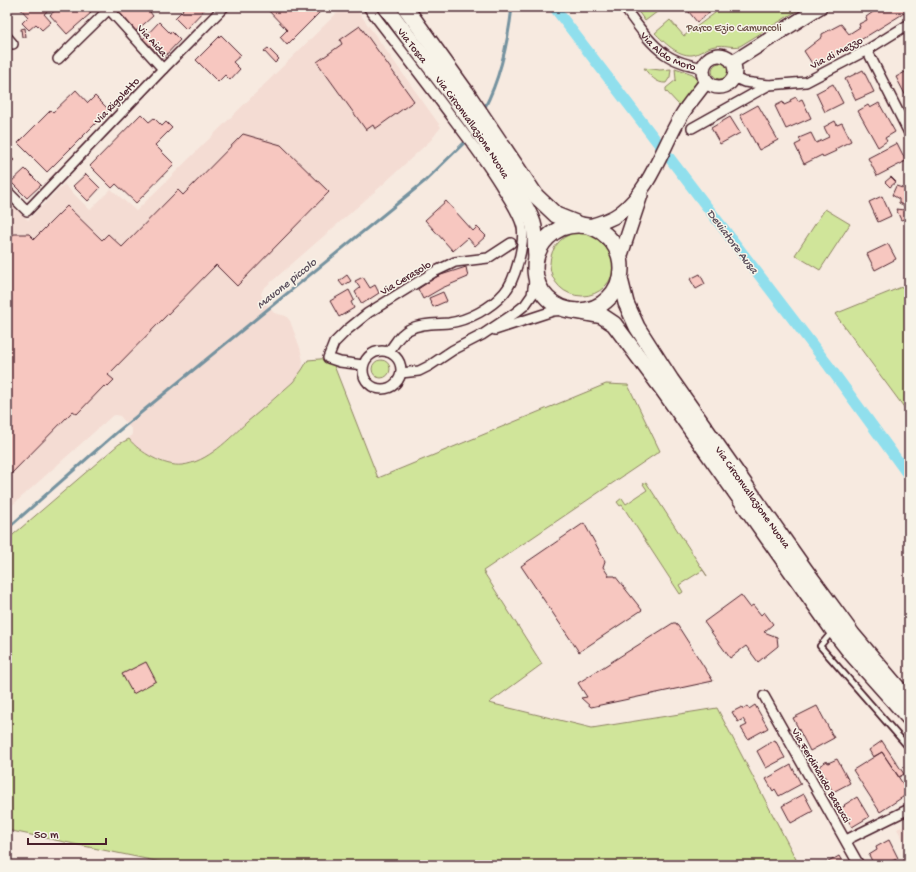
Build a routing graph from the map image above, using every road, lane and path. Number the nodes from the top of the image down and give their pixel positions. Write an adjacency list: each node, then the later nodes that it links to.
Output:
1 (224, 7): 13 (street, Via Rigoletto)
2 (368, 7): 17 (street, Via Tosca)
3 (386, 7): 17 (main road, Via Circonvallazione Nuova)
4 (405, 7): 17 (main road, Via Circonvallazione Nuova)
5 (624, 7): 12 (street, Via Aldo Moro)
6 (820, 7): 11 (street)
7 (108, 8): 10 (street, Via Aida); 13 (street, Via Aida)
8 (909, 24): 9 (street, Via di Mezzo)
9 (867, 50): 16 (street, Via di Mezzo); 19 (street)
10 (58, 58)
11 (733, 62): 12 (street); 14 (street)
12 (703, 68): 15 (street)
13 (163, 69): 22 (street, Via Rigoletto)
14 (735, 78): 15 (street); 16 (street, Via di Mezzo)
15 (706, 82): 21 (street)
16 (769, 85): 18 (street, Via di Mezzo)
17 (456, 100): 20 (main road, Via Circonvallazione Nuova); 20 (street, Via Tosca)
18 (692, 128)
19 (909, 133)
20 (496, 157): 23 (main road, Via Circonvallazione Nuova); 25 (main road, Via Circonvallazione Nuova); 31 (street, Via Tosca)
21 (645, 186): 23 (street); 26 (street)
22 (7, 190)
23 (585, 225): 25 (main road); 26 (main road)
24 (511, 243): 32 (street, Via Cerasolo)
25 (536, 257): 27 (main road)
26 (620, 258): 28 (main road)
27 (535, 274): 29 (main road); 30 (street)
28 (620, 279): 29 (main road); 36 (main road, Via Circonvallazione Nuova)
29 (571, 311): 30 (street); 34 (main road, Via Circonvallazione Nuova)
30 (482, 335): 33 (street)
31 (388, 352): 32 (street); 33 (street)
32 (363, 365): 33 (street)
33 (401, 374)
34 (833, 630): 37 (main road, Via Circonvallazione Nuova); 38 (lane)
35 (764, 696): 40 (street, Via Ferdinando Bascucci)
36 (909, 701)
37 (909, 718)
38 (909, 748)
39 (909, 808): 40 (street)
40 (846, 840): 41 (street, Via Ferdinando Bascucci)
41 (859, 865)

